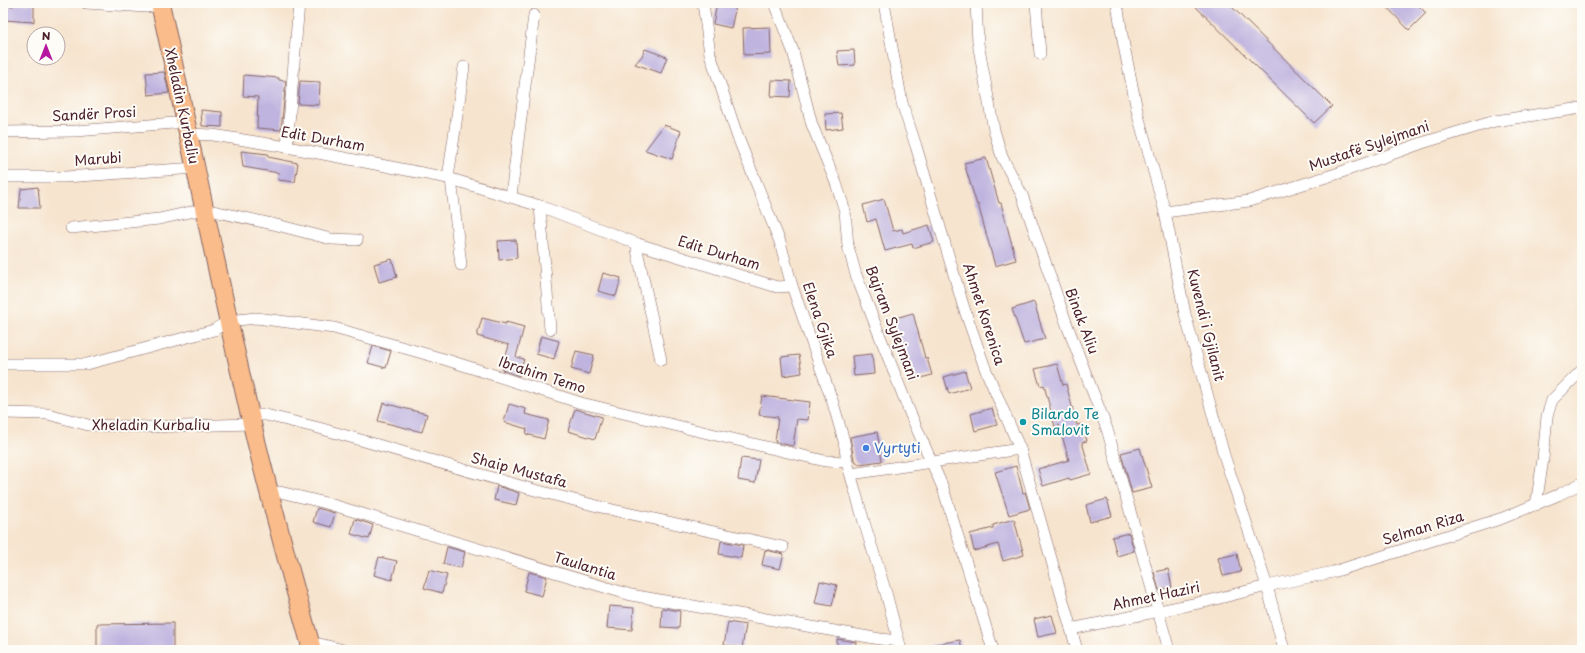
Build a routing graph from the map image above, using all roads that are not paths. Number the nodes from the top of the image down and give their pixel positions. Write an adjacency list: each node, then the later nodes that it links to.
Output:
1 (86, 3): 9 (street)
2 (299, 3): 16 (street)
3 (703, 3): 28 (street, Elena Gjika)
4 (774, 3): 38 (street, Bajram Sylejmani)
5 (884, 3): 36 (street, Ahmet Korenica)
6 (976, 3): 45 (street, Binak Aliu)
7 (1036, 3): 11 (street)
8 (1117, 3): 23 (street, Kuvendi i Gjilanit)
9 (161, 4): 14 (main road, Xheladin Kurbaliu)
10 (534, 15): 20 (street)
11 (1040, 54)
12 (464, 67): 19 (street)
13 (1582, 108): 23 (street, Mustafë Sylejmani)
14 (187, 128): 15 (street, Sandër Prosi); 16 (street, Edit Durham); 17 (main road, Xheladin Kurbaliu)
15 (3, 132)
16 (287, 147): 19 (street, Edit Durham)
17 (196, 168): 18 (street, Marubi); 22 (main road, Xheladin Kurbaliu)
18 (3, 177)
19 (450, 178): 20 (street, Edit Durham); 27 (street)
20 (511, 196): 21 (street, Edit Durham)
21 (540, 206): 26 (street, Edit Durham); 30 (street)
22 (204, 209): 24 (street); 25 (street); 29 (main road, Xheladin Kurbaliu)
23 (1165, 212): 44 (street, Kuvendi i Gjilanit)
24 (71, 228)
25 (357, 240)
26 (638, 244): 28 (street, Edit Durham); 31 (street)
27 (461, 265)
28 (792, 286): 37 (street, Elena Gjika)
29 (228, 321): 32 (street); 35 (main road, Xheladin Kurbaliu); 37 (street, Ibrahim Temo)
30 (550, 329)
31 (662, 360)
32 (3, 364)
33 (1582, 370): 42 (street)
34 (3, 412): 35 (street, Xheladin Kurbaliu)
35 (251, 420): 41 (main road, Xheladin Kurbaliu); 43 (street, Shaip Mustafa)
36 (1020, 449): 38 (street); 46 (street, Ahmet Korenica)
37 (848, 462): 39 (street, Elena Gjika)
38 (933, 463): 39 (street); 50 (street, Bajram Sylejmani)
39 (851, 474): 47 (street, Elena Gjika)
40 (1582, 483): 42 (street, Selman Riza)
41 (269, 493): 47 (street, Taulantia); 48 (main road, Xheladin Kurbaliu)
42 (1536, 505): 44 (street, Selman Riza)
43 (783, 547)
44 (1267, 586): 45 (street, Ahmet Haziri); 53 (street, Kuvendi i Gjilanit)
45 (1158, 610): 46 (street, Ahmet Haziri); 52 (street, Binak Aliu)
46 (1071, 629): 51 (street)
47 (900, 645)
48 (311, 647): 49 (street)
49 (342, 650)
50 (993, 650)
51 (1076, 650)
52 (1169, 650)
53 (1284, 650)

